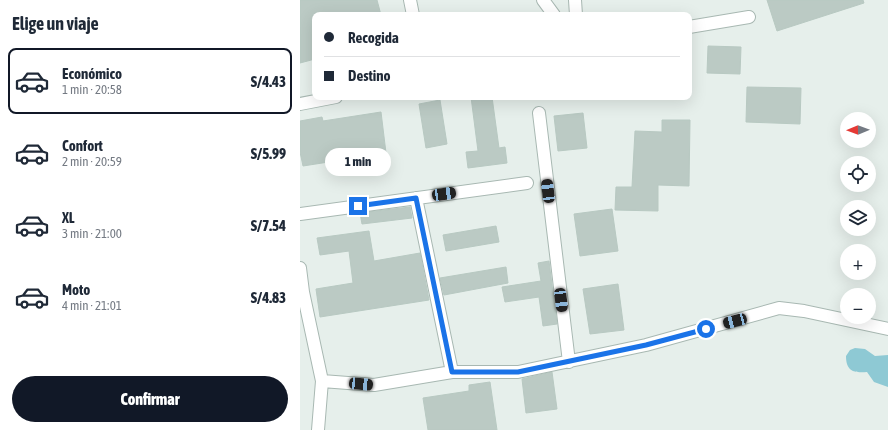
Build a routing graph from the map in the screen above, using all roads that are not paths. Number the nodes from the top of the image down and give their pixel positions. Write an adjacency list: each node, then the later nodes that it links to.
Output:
1 (410, 0): 4 (street)
2 (543, 0): 5 (street)
3 (575, 0): 6 (street)
4 (413, 12)
5 (552, 12)
6 (576, 12)
7 (749, 17): 8 (street)
8 (692, 26)
9 (321, 100): 10 (street)
10 (300, 104)
11 (539, 113): 17 (street)
12 (527, 183): 13 (street)
13 (416, 198): 14 (street); 18 (street)
14 (300, 214)
15 (300, 268): 19 (street)
16 (888, 329): 17 (street)
17 (569, 362): 18 (street)
18 (452, 372): 19 (street)
19 (322, 381): 20 (street)
20 (318, 430)

